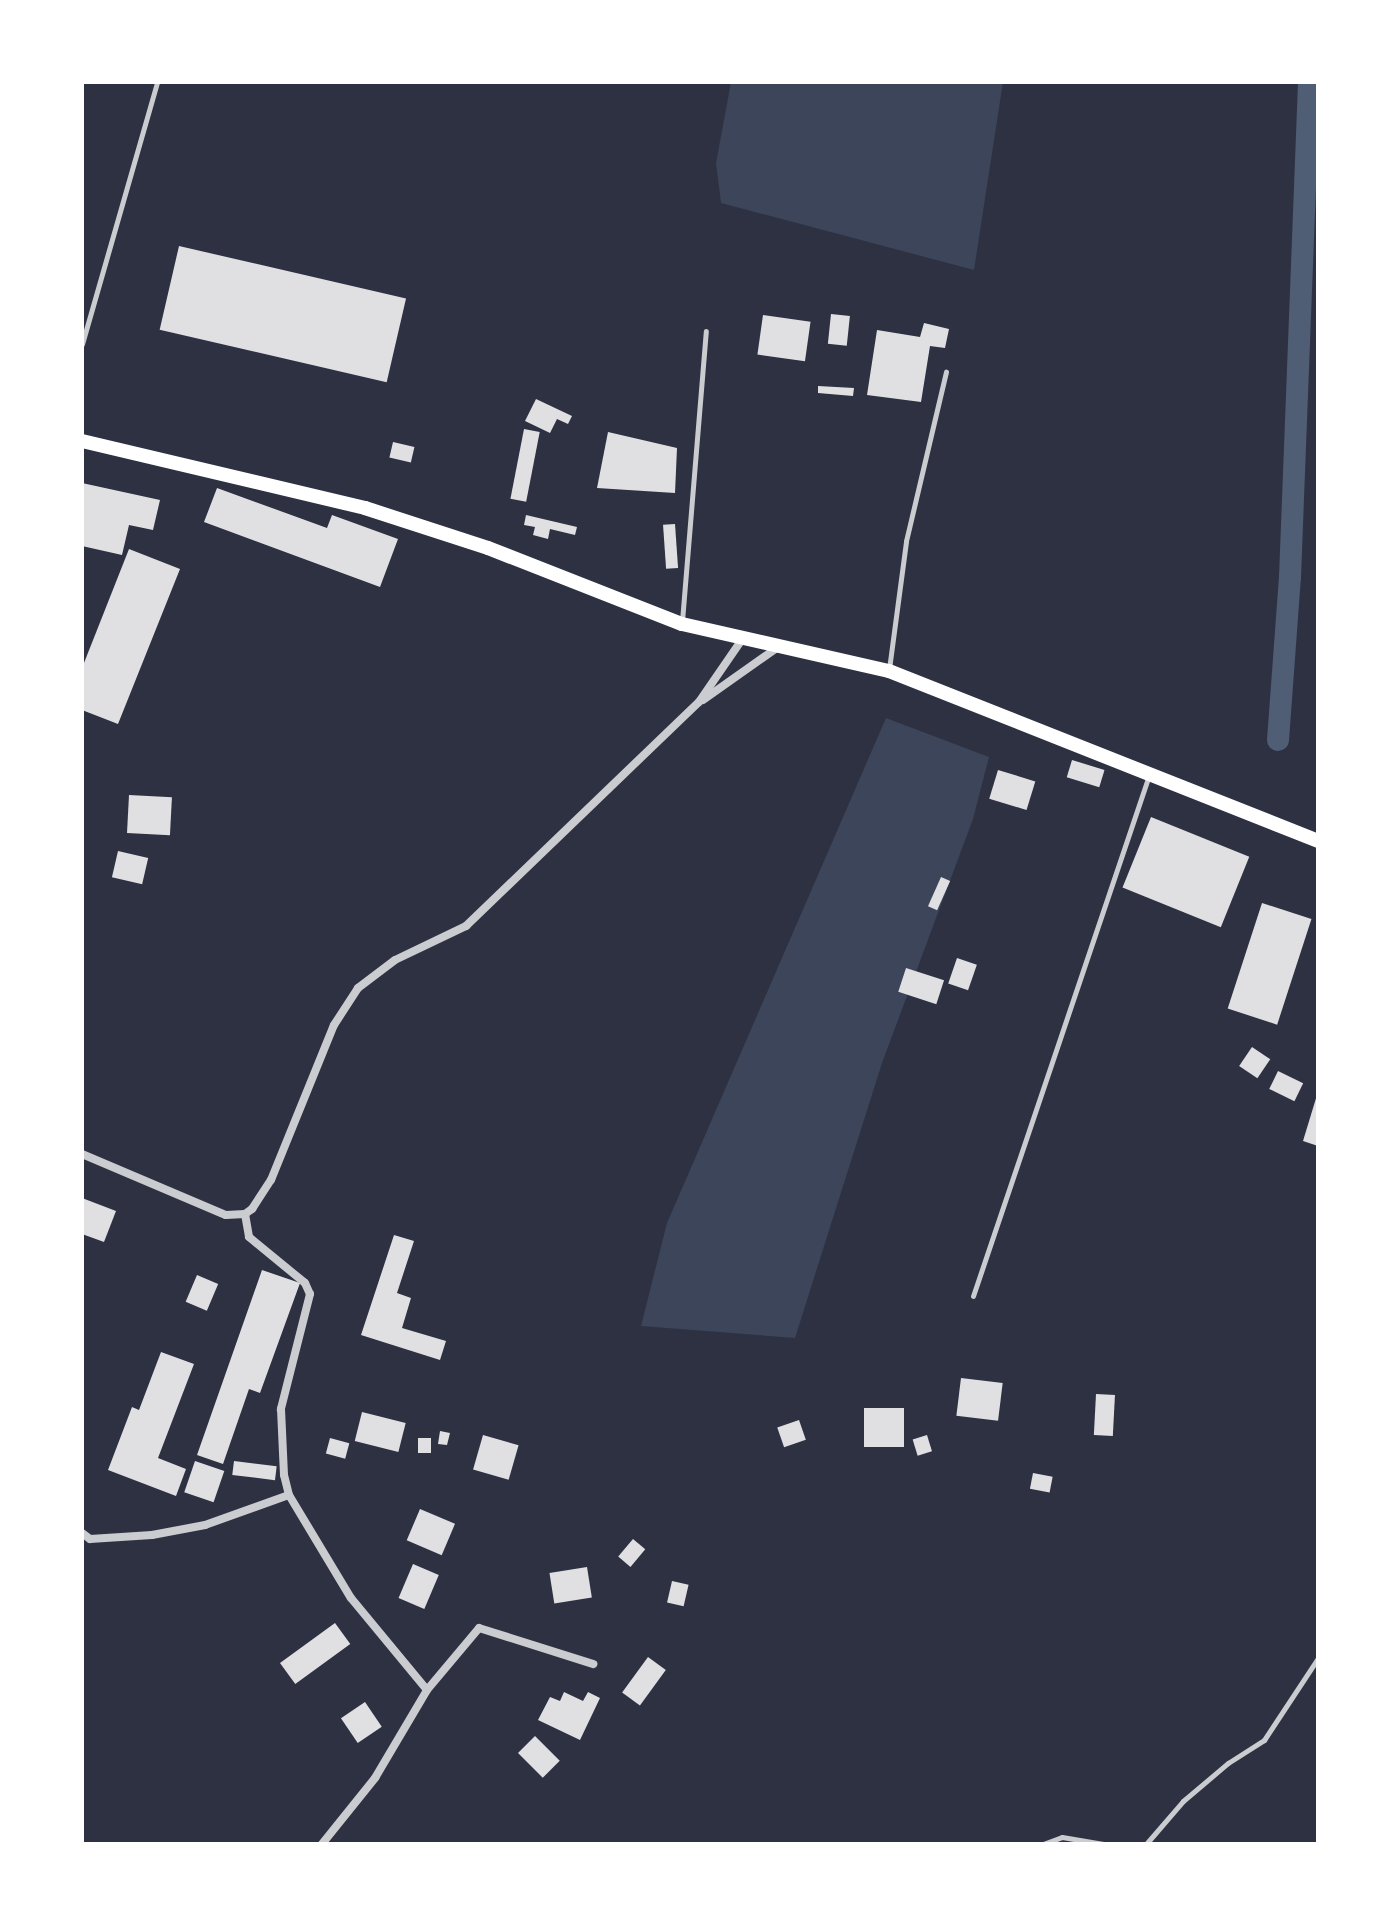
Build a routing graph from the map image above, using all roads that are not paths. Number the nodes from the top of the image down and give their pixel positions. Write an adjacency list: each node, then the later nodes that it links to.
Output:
1 (157, 82): 3 (lane)
2 (706, 331): 6 (lane)
3 (82, 344)
4 (946, 372): 9 (lane)
5 (82, 441): 6 (main road)
6 (682, 624): 7 (main road)
7 (743, 638): 8 (main road); 10 (street)
8 (778, 647): 9 (main road); 10 (street)
9 (889, 671): 11 (main road)
10 (699, 702): 14 (street)
11 (1150, 773): 12 (main road); 15 (lane)
12 (1318, 841)
13 (82, 1154): 14 (street)
14 (245, 1214): 16 (street)
15 (973, 1296)
16 (289, 1495): 17 (street); 20 (street)
17 (85, 1537)
18 (1318, 1658): 24 (lane)
19 (593, 1664): 20 (street)
20 (427, 1690): 21 (street)
21 (322, 1844)
22 (1043, 1844): 23 (lane)
23 (1103, 1844)
24 (1146, 1844)

